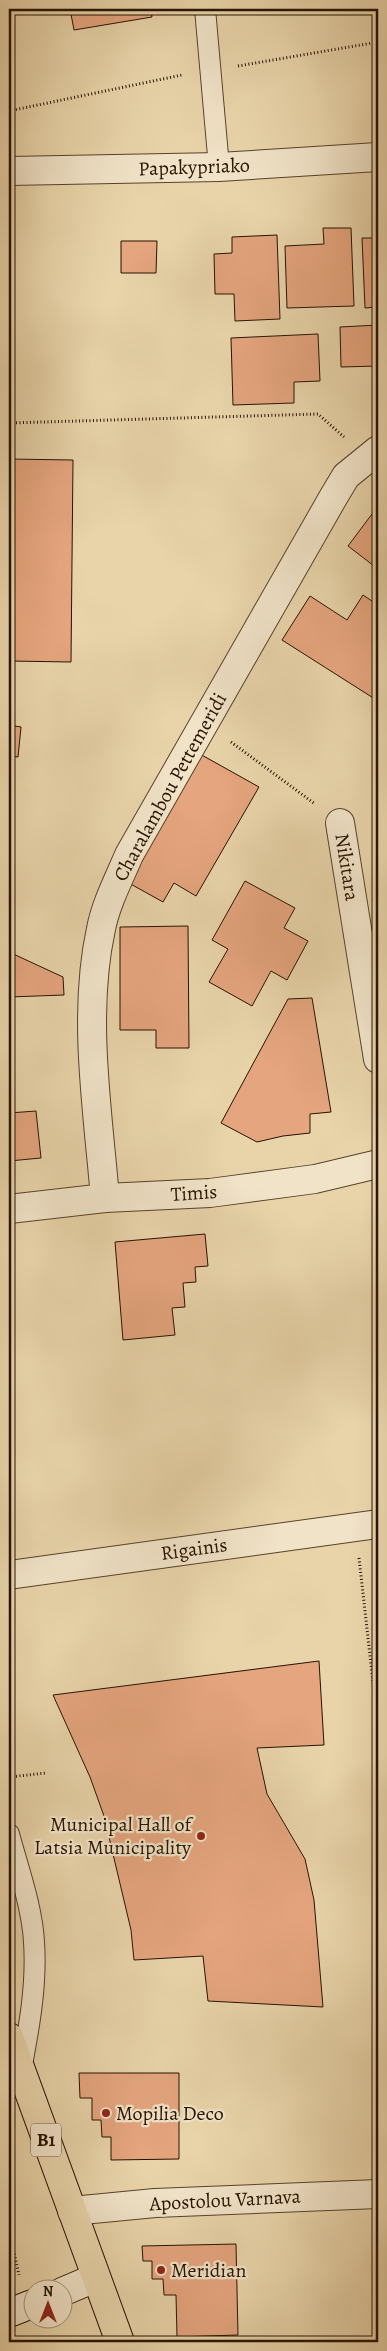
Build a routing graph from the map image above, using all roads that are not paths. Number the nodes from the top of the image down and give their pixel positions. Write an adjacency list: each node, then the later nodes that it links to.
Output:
1 (206, 9): 3 (lane)
2 (376, 152): 3 (street, Papakypriako)
3 (219, 167): 4 (street, Papakypriako)
4 (9, 171)
5 (372, 454): 9 (street, Charalambou Pettemeridi)
6 (340, 823): 7 (street, Nikitara)
7 (378, 1059)
8 (378, 1164): 9 (street, Timis)
9 (105, 1198): 10 (street, Timis)
10 (9, 1209)
11 (367, 1526): 12 (street, Rigainis)
12 (9, 1574)
13 (9, 1834): 15 (lane)
14 (9, 2037): 15 (main road, B1)
15 (21, 2070): 17 (main road, B1)
16 (378, 2194): 17 (street, Apostolou Varnava)
17 (72, 2210): 18 (main road, B1)
18 (96, 2278): 19 (street); 22 (main road, B1)
19 (72, 2288)
20 (22, 2308): 21 (street)
21 (9, 2313)
22 (120, 2342)

